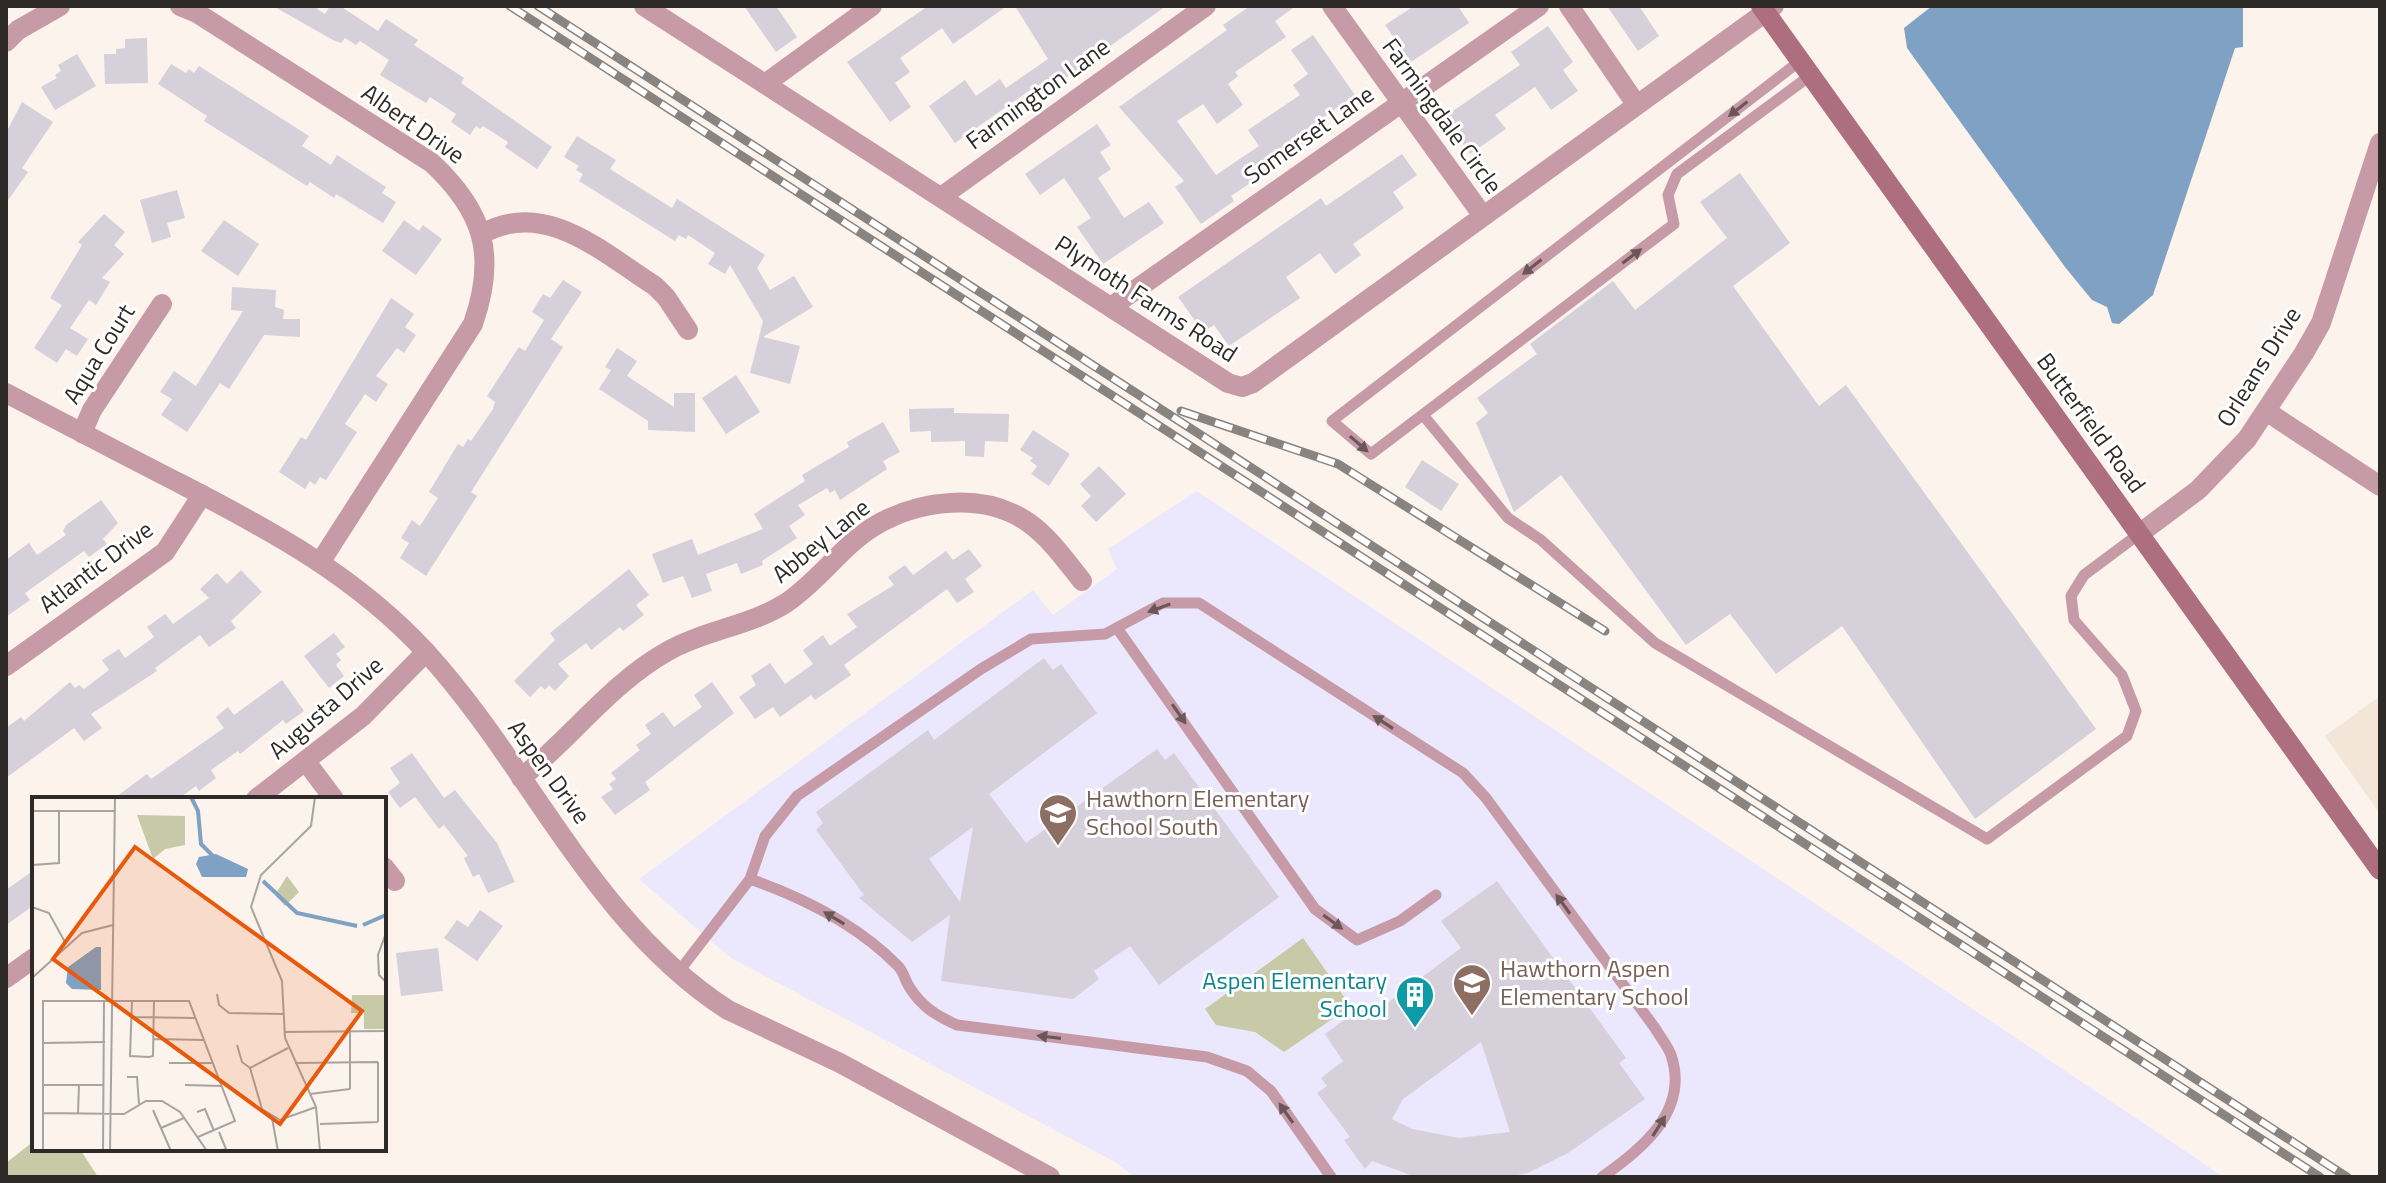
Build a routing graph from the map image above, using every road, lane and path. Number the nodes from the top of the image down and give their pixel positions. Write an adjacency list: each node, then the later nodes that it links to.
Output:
1 (60, 6): 10 (street)
2 (180, 6): 19 (street, Albert Drive)
3 (644, 6): 12 (street, Plymoth Farms Road)
4 (872, 6): 12 (street)
5 (1206, 6): 17 (street, Farmington Lane)
6 (1332, 6): 13 (street, Farmingdale Circle)
7 (1539, 6): 13 (street, Somerset Lane)
8 (1569, 6): 14 (street)
9 (1767, 8): 11 (main road, Butterfield Road); 14 (street, Plymoth Farms Road)
10 (6, 42)
11 (1805, 68): 25 (lane, one-way to 11); 25 (lane, one-way to 25); 29 (main road, Butterfield Road)
12 (765, 84): 17 (street, Plymoth Farms Road)
13 (1400, 103): 18 (street, Farmingdale Circle); 21 (street, Somerset Lane)
14 (1636, 104): 18 (street, Plymoth Farms Road)
15 (2380, 143): 16 (street, Orleans Drive)
16 (2376, 173): 24 (street, Orleans Drive)
17 (941, 197): 21 (street, Plymoth Farms Road)
18 (1483, 216): 21 (street, Plymoth Farms Road)
19 (482, 234): 22 (street); 30 (street, Albert Drive)
20 (162, 304): 26 (street, Aqua Court)
21 (1111, 307)
22 (688, 330)
23 (6, 393): 26 (street, Aspen Drive)
24 (2266, 411): 27 (street); 29 (street, Orleans Drive)
25 (1423, 415): 29 (lane)
26 (82, 433): 28 (street, Aspen Drive)
27 (2380, 486)
28 (202, 495): 30 (street, Aspen Drive); 34 (street, Atlantic Drive)
29 (2139, 534): 39 (main road, Butterfield Road)
30 (321, 561): 33 (street, Aspen Drive)
31 (1082, 581): 36 (street, Abbey Lane)
32 (1117, 628): 40 (lane); 41 (lane, one-way to 41); 47 (lane, one-way to 32)
33 (426, 652): 35 (street, Augusta Drive); 36 (street, Aspen Drive)
34 (6, 666)
35 (307, 763): 37 (street, Augusta Drive); 38 (street)
36 (521, 778): 43 (street, Aspen Drive)
37 (259, 797)
38 (332, 797)
39 (2380, 870)
40 (750, 879): 43 (lane); 46 (lane, one-way to 40)
41 (1436, 895)
42 (32, 959): 44 (street)
43 (677, 974): 45 (street, Aspen Drive)
44 (6, 978)
45 (1050, 1177)
46 (1331, 1177)
47 (1602, 1177)

